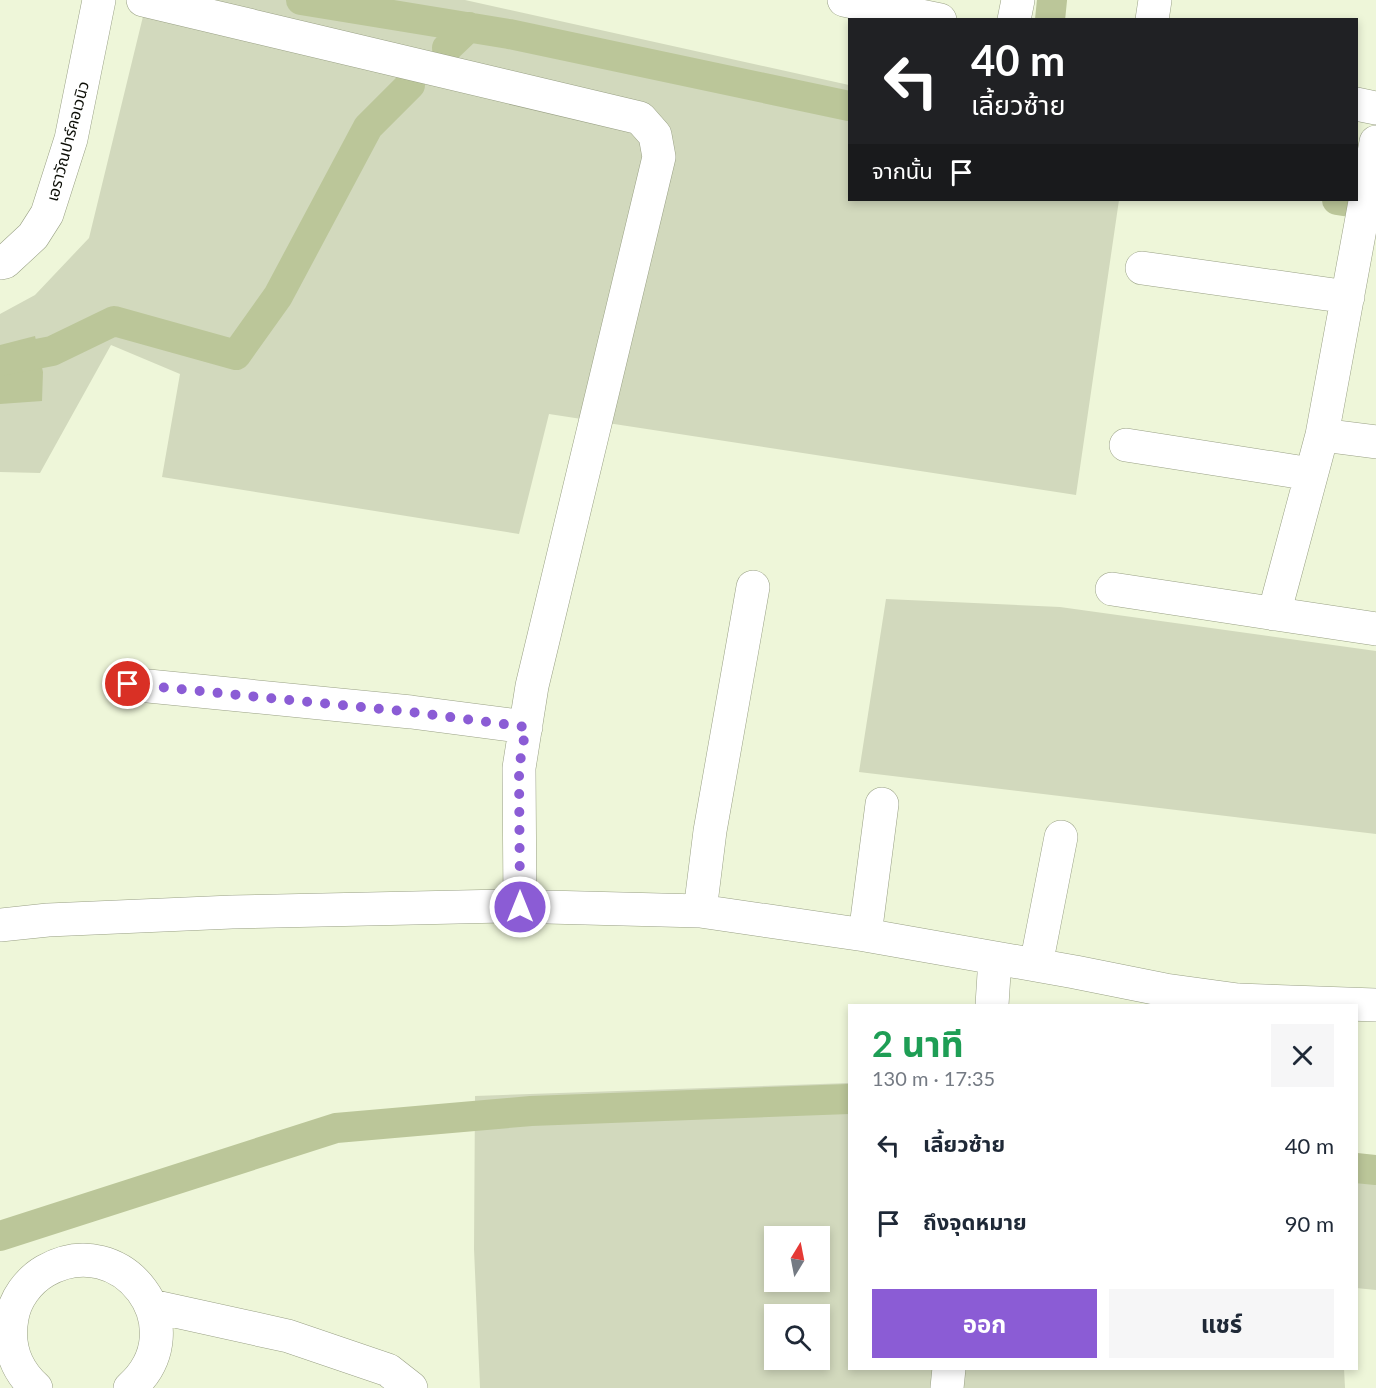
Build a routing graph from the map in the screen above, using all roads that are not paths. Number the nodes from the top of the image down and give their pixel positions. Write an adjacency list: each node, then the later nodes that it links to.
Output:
1 (99, 0): 13 (street, เอราวัณปาร์คอเวนิว)
2 (143, 0): 25 (street)
3 (844, 0): 6 (street)
4 (1018, 0): 7 (street)
5 (1155, 0): 8 (street)
6 (930, 18)
7 (1014, 18)
8 (1152, 18)
9 (1358, 104): 10 (street)
10 (1376, 108)
11 (1376, 142): 12 (street)
12 (1365, 254): 15 (street)
13 (0, 263)
14 (1142, 268): 15 (street)
15 (1348, 297): 16 (street)
16 (1322, 435): 17 (street); 19 (street)
17 (1376, 442)
18 (1126, 445): 19 (street)
19 (1311, 474): 22 (street)
20 (753, 587): 29 (street)
21 (1112, 589): 22 (street)
22 (1274, 614): 23 (street)
23 (1376, 629)
24 (128, 684): 25 (street)
25 (526, 727): 28 (street)
26 (882, 804): 31 (street)
27 (1061, 837): 33 (street)
28 (520, 907): 29 (street); 30 (street)
29 (700, 911): 31 (street)
30 (0, 925)
31 (865, 935): 32 (street)
32 (995, 958): 33 (street); 34 (street)
33 (1036, 965): 35 (street)
34 (992, 1004)
35 (1348, 1004)
36 (1358, 1004): 37 (street)
37 (1376, 1005)
38 (15, 1287): 39 (street); 40 (street)
39 (152, 1305): 42 (street); 43 (street)
40 (14, 1366)
41 (949, 1370): 44 (street)
42 (139, 1385)
43 (411, 1388)
44 (947, 1388)

